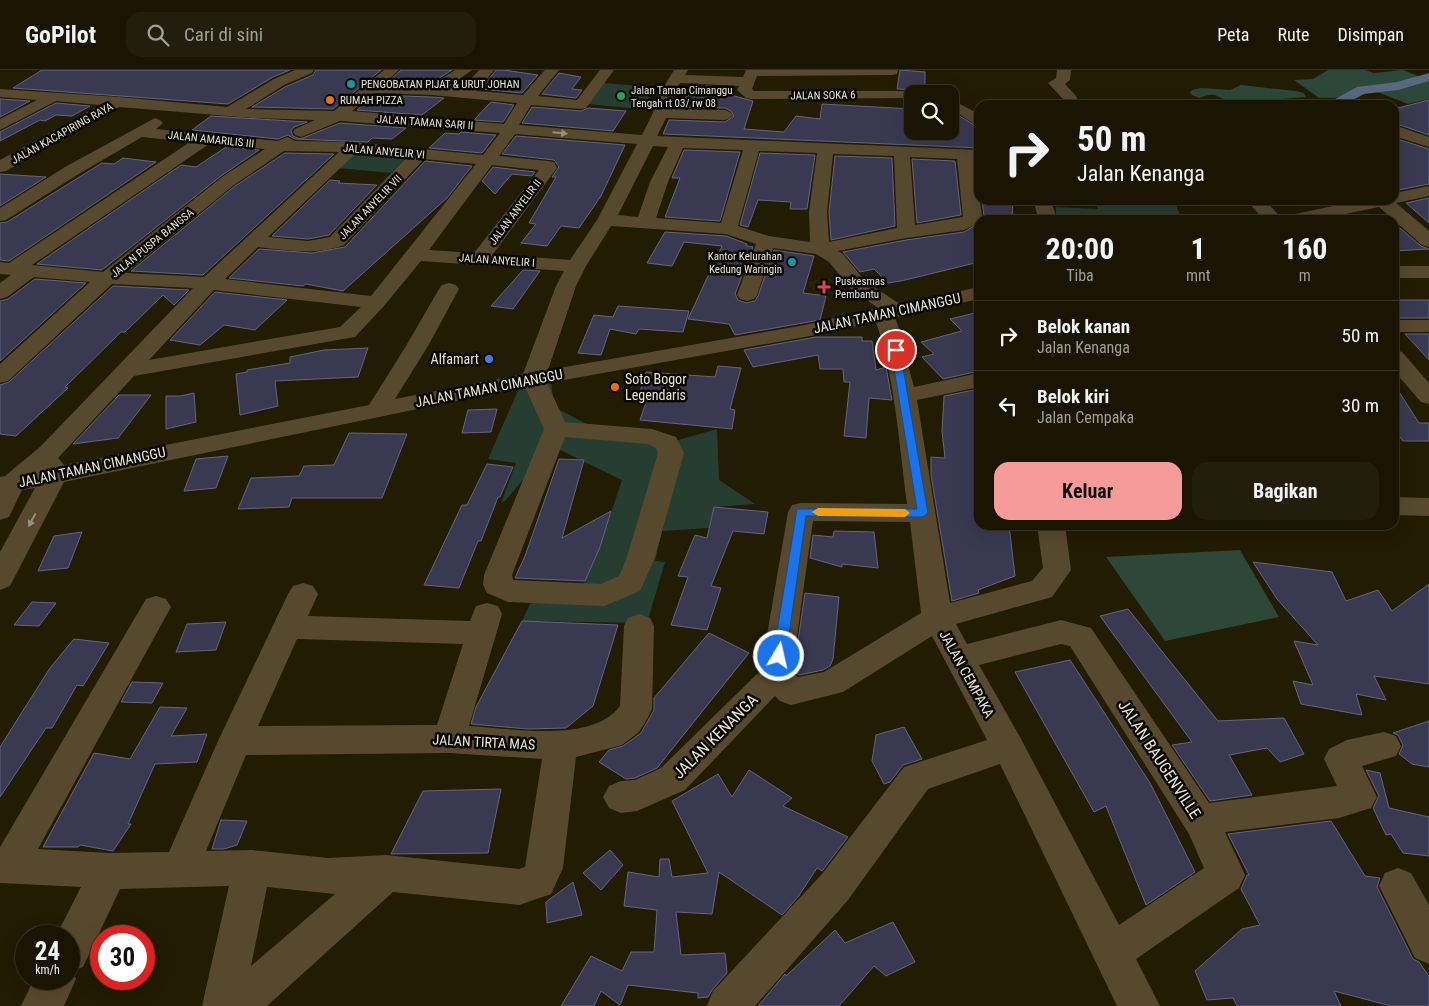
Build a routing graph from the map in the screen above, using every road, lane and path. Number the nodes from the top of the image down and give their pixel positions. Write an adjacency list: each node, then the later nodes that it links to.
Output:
1 (308, 70): 27 (street)
2 (392, 70): 12 (street)
3 (465, 70): 15 (street)
4 (487, 70): 19 (street)
5 (552, 70): 23 (street)
6 (607, 70): 23 (street)
7 (892, 70): 10 (street); 17 (street)
8 (1064, 70): 21 (street)
9 (678, 74): 10 (street); 29 (street)
10 (751, 75): 17 (street, JALAN SOKA 6)
11 (17, 80): 13 (street)
12 (370, 88): 15 (street); 28 (street)
13 (0, 89)
14 (157, 90): 24 (street)
15 (432, 91): 19 (street)
16 (0, 93): 20 (street)
17 (888, 94): 18 (street, JALAN SOKA 6)
18 (904, 94)
19 (465, 95): 23 (street)
20 (55, 96): 22 (street); 32 (street)
21 (1071, 100)
22 (119, 101): 24 (street); 49 (street, JALAN KACAPIRING RAYA)
23 (526, 101): 34 (street)
24 (137, 103): 25 (street)
25 (179, 107): 27 (street); 35 (street)
26 (959, 108): 31 (street)
27 (232, 112): 33 (street)
28 (342, 113): 33 (street); 34 (street, JALAN TAMAN SARI II)
29 (661, 113): 30 (street); 38 (street)
30 (725, 115)
31 (974, 118)
32 (3, 122)
33 (304, 124): 41 (street, JALAN PUSPA BANGSA)
34 (511, 129): 38 (street, JALAN TAMAN SARI II, one-way to 38); 48 (street)
35 (140, 132): 37 (street, JALAN AMARILIS III); 50 (street)
36 (1399, 132): 39 (street)
37 (205, 139): 41 (street, JALAN AMARILIS III); 70 (street)
38 (646, 139): 40 (street, JALAN TAMAN SARI II); 59 (street)
39 (1429, 142)
40 (678, 143): 42 (street, JALAN TAMAN SARI II); 60 (street)
41 (281, 146): 43 (street, JALAN ANYELIR VI); 73 (street, JALAN PUSPA BANGSA)
42 (754, 146): 44 (street, JALAN TAMAN SARI II); 61 (street)
43 (353, 147): 46 (street, JALAN ANYELIR VI); 63 (street)
44 (826, 149): 45 (street, JALAN TAMAN SARI II); 66 (street)
45 (902, 152): 47 (street, JALAN TAMAN SARI II); 62 (street)
46 (419, 154): 48 (street, JALAN ANYELIR VI); 63 (street, JALAN ANYELIR VII)
47 (972, 155): 62 (street)
48 (487, 160): 67 (street); 68 (street, JALAN ANYELIR II)
49 (2, 165): 50 (street)
50 (71, 171): 58 (street)
51 (1429, 191): 52 (street)
52 (1399, 198)
53 (1260, 205): 56 (street)
54 (1364, 205): 57 (street)
55 (1393, 205): 65 (street)
56 (1269, 215)
57 (1315, 215)
58 (0, 216)
59 (606, 220): 60 (street); 69 (street)
60 (646, 223): 61 (street)
61 (728, 229): 64 (street)
62 (906, 232): 66 (street)
63 (253, 241): 74 (street)
64 (766, 241): 66 (street); 77 (street)
65 (1429, 241)
66 (821, 249): 80 (street)
67 (418, 255): 68 (street, JALAN ANYELIR I); 79 (street)
68 (480, 258): 69 (street, JALAN ANYELIR I)
69 (576, 266): 86 (street)
70 (14, 270): 73 (street); 76 (street)
71 (1399, 272): 72 (street)
72 (1429, 272)
73 (107, 278): 74 (street); 85 (street, JALAN PUSPA BANGSA)
74 (209, 283): 79 (street); 84 (street)
75 (449, 289): 91 (street)
76 (0, 293)
77 (747, 294)
78 (974, 294): 80 (street, JALAN TAMAN CIMANGGU)
79 (376, 303): 84 (street)
80 (890, 312): 86 (street, JALAN TAMAN CIMANGGU); 90 (street, JALAN CEMPAKA)
81 (1399, 326): 82 (street)
82 (1429, 326)
83 (1399, 362): 89 (street)
84 (126, 370): 93 (street)
85 (0, 376)
86 (533, 379): 91 (street, JALAN TAMAN CIMANGGU); 92 (street)
87 (974, 381): 90 (street)
88 (1399, 382): 89 (street)
89 (1425, 388)
90 (905, 396): 98 (street, JALAN CEMPAKA)
91 (377, 410): 93 (street, JALAN TAMAN CIMANGGU)
92 (556, 428): 92 (street)
93 (52, 465): 94 (street); 100 (street, one-way to 100)
94 (6, 485): 97 (street)
95 (1399, 506): 96 (street)
96 (1429, 506)
97 (0, 511)
98 (923, 513): 103 (street, JALAN CEMPAKA); 107 (street)
99 (1052, 530): 103 (street)
100 (0, 579)
101 (303, 594): 105 (street)
102 (156, 607): 115 (street)
103 (937, 618): 106 (street, JALAN CEMPAKA); 107 (street)
104 (639, 626): 110 (street, JALAN TIRTA MAS)
105 (289, 627): 108 (street); 109 (street)
106 (958, 658): 112 (street, JALAN CEMPAKA); 114 (street, JALAN BAUGENVILLE)
107 (776, 675): 113 (street, JALAN KENANGA)
108 (449, 738): 109 (street, JALAN TIRTA MAS); 110 (street, JALAN TIRTA MAS)
109 (235, 741): 116 (street)
110 (560, 746): 119 (street)
111 (1384, 746): 114 (street)
112 (1008, 747): 123 (street, JALAN CEMPAKA); 128 (street)
113 (621, 797)
114 (1202, 823): 123 (street, JALAN BAUGENVILLE)
115 (5, 866): 118 (street)
116 (180, 868): 117 (street); 118 (street)
117 (252, 868): 119 (street); 126 (street)
118 (109, 871): 121 (street)
119 (386, 873): 127 (street)
120 (1398, 886): 122 (street)
121 (80, 930)
122 (1429, 944)
123 (1111, 953): 129 (street, JALAN CEMPAKA)
124 (50, 990): 125 (street)
125 (42, 1006)
126 (223, 1006)
127 (238, 1006)
128 (728, 1006)
129 (1138, 1006)

